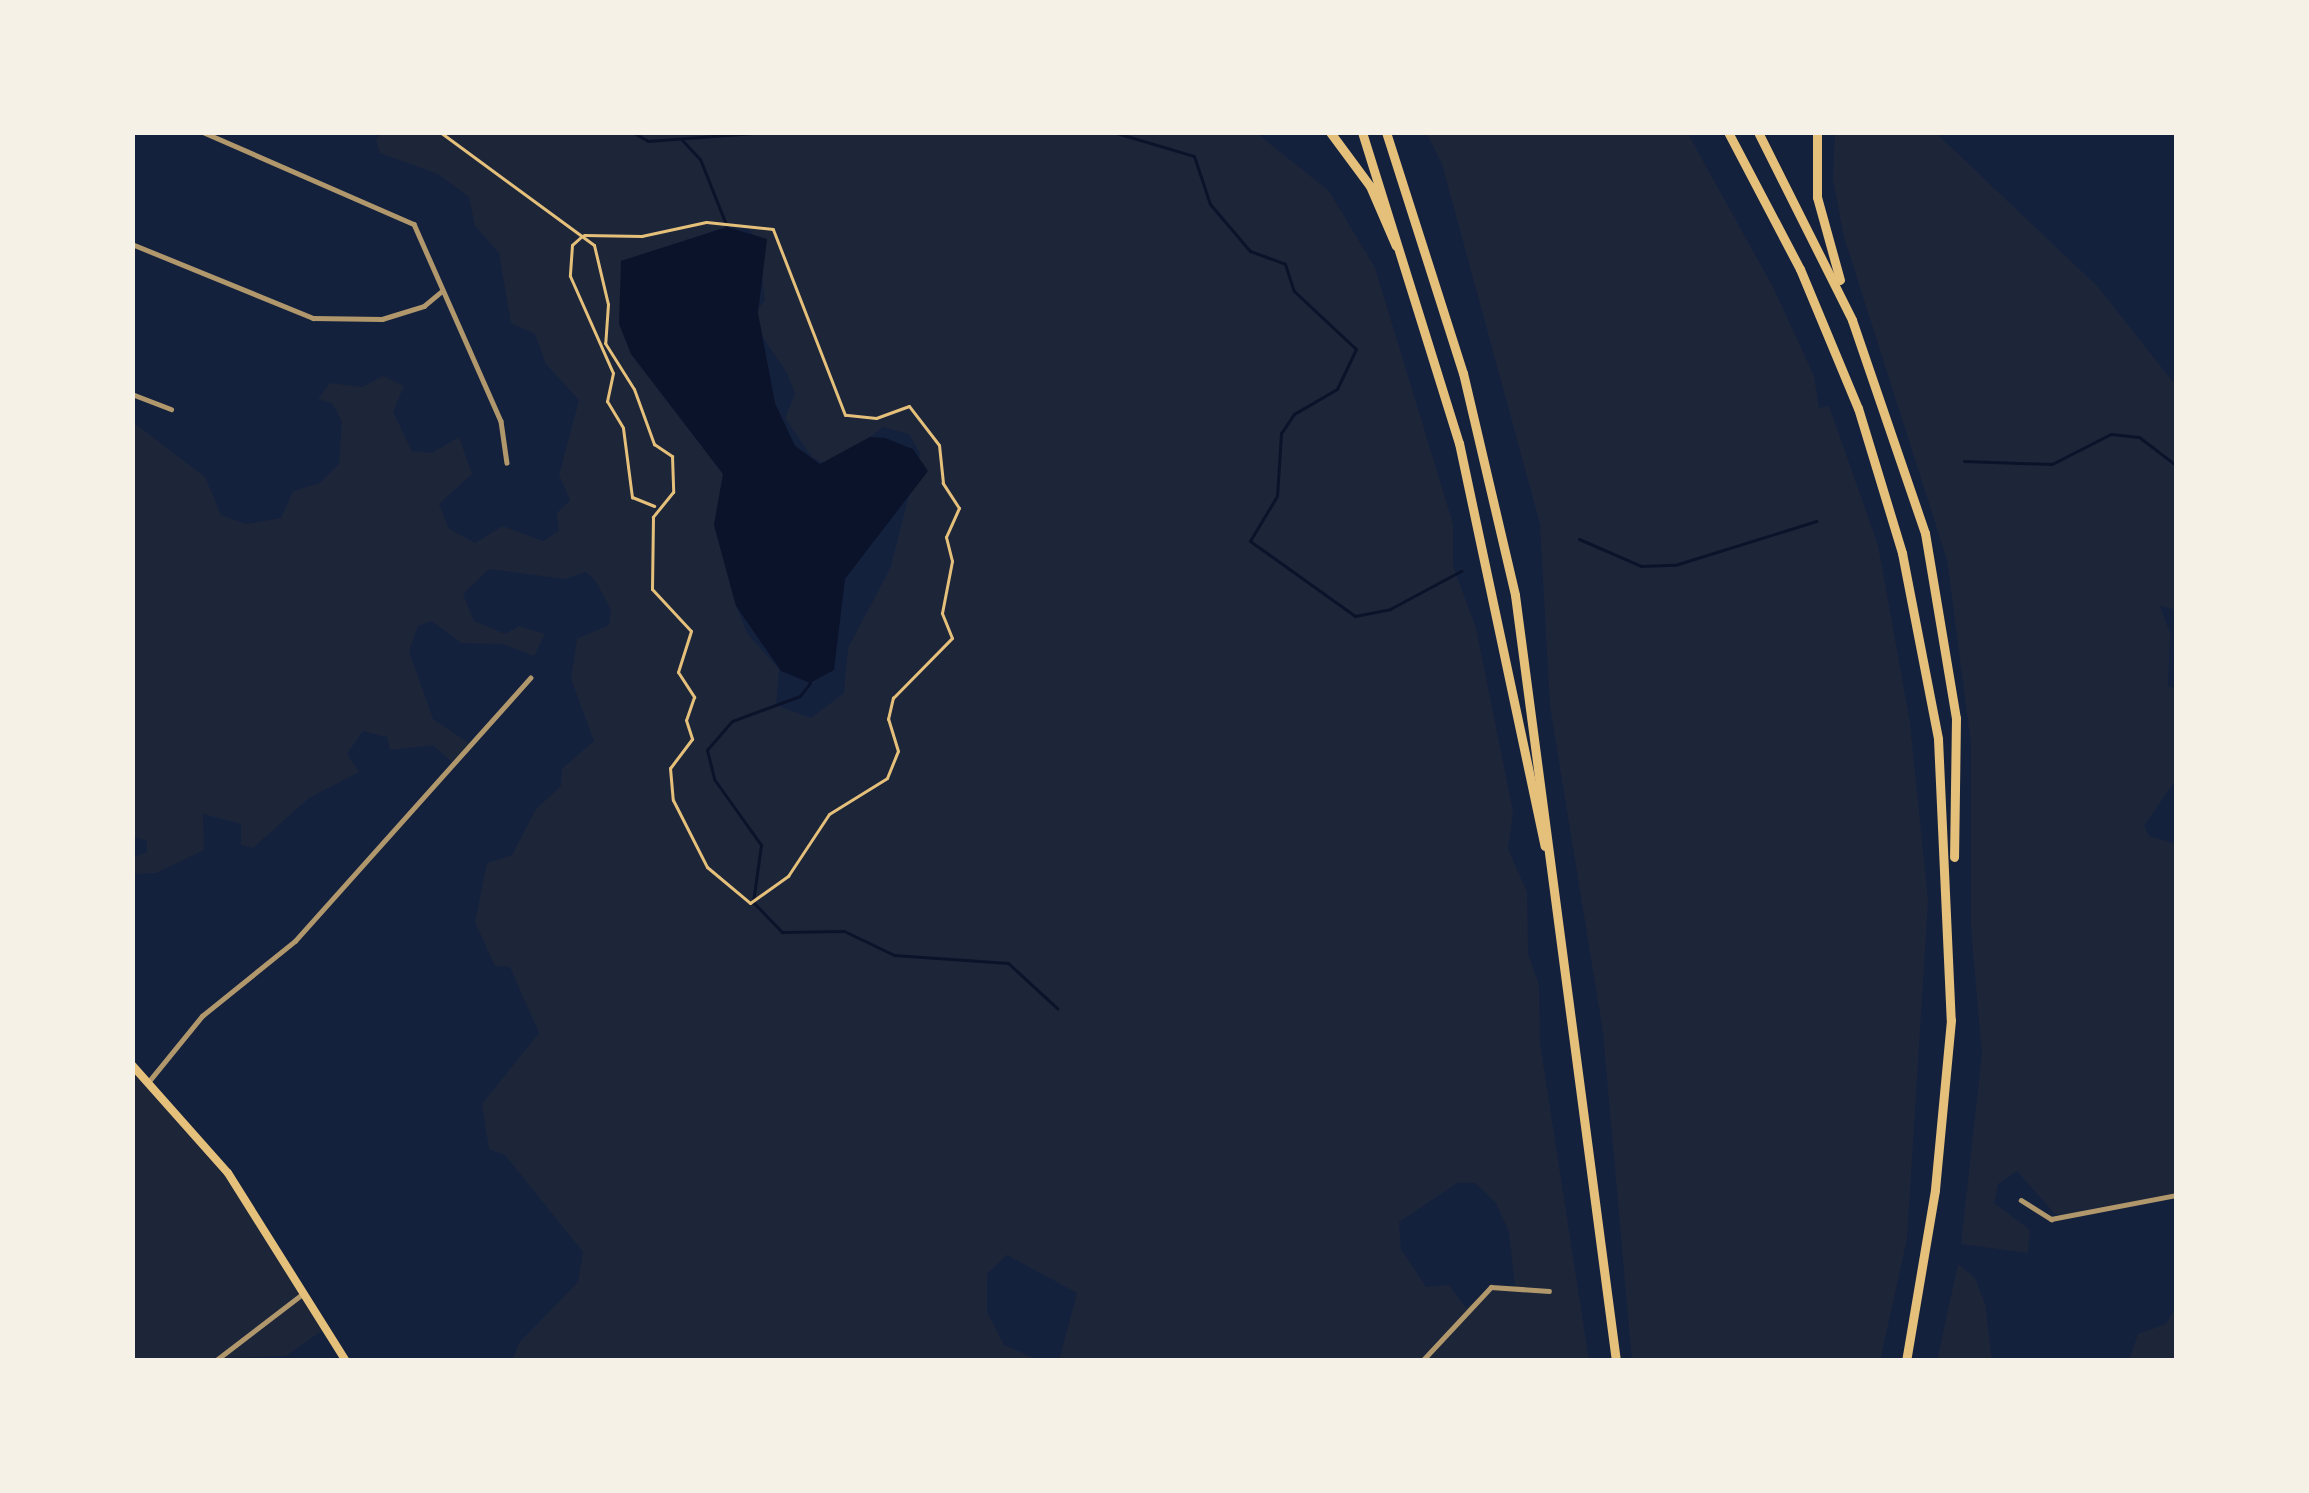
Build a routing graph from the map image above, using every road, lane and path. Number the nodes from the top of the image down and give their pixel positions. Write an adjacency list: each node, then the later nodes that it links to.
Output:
1 (203, 132): 11 (street)
2 (440, 132): 9 (path)
3 (1330, 132): 13 (highway)
4 (1363, 132): 13 (highway)
5 (1386, 132): 20 (highway)
6 (1728, 132): 19 (highway)
7 (1758, 132): 12 (highway)
8 (1817, 132): 12 (highway)
9 (584, 235): 17 (path); 17 (path); 17 (path)
10 (132, 244): 11 (street)
11 (442, 291): 16 (street)
12 (1852, 320): 19 (highway)
13 (1429, 332): 20 (highway)
14 (132, 394): 15 (street)
15 (171, 410)
16 (507, 464)
17 (656, 506)
18 (530, 678): 22 (street)
19 (1951, 888): 31 (highway)
20 (1556, 898): 30 (highway)
21 (132, 1065): 22 (main road)
22 (149, 1080): 26 (main road)
23 (2177, 1195): 24 (street)
24 (2021, 1200)
25 (1550, 1291): 29 (street)
26 (306, 1292): 27 (street); 28 (main road)
27 (215, 1361)
28 (346, 1361)
29 (1422, 1361)
30 (1616, 1361)
31 (1906, 1361)

